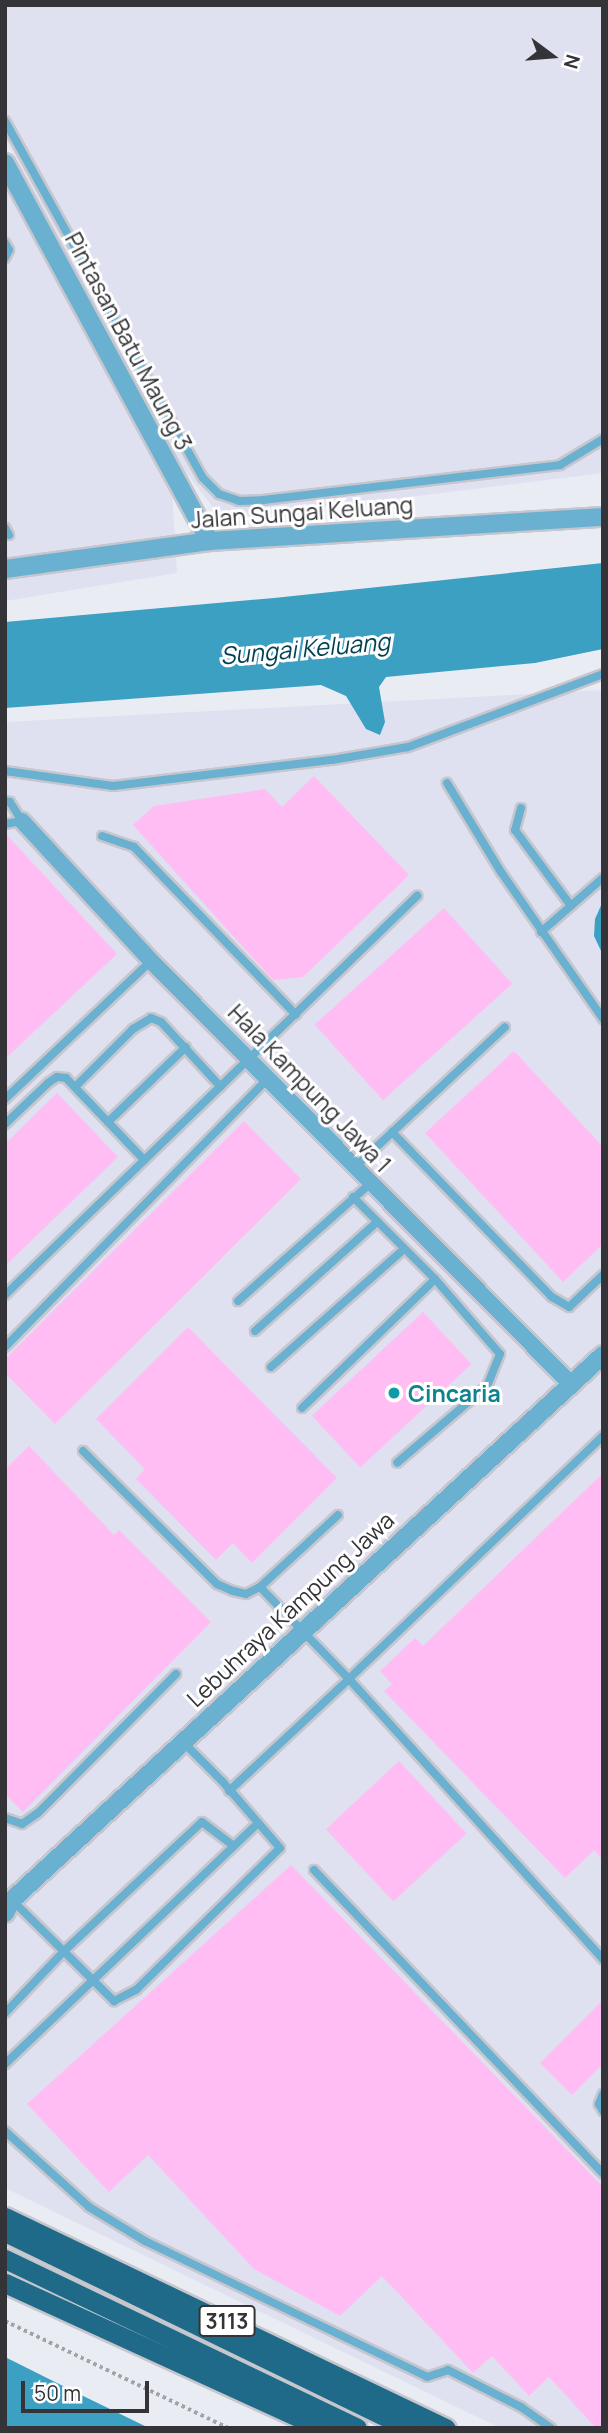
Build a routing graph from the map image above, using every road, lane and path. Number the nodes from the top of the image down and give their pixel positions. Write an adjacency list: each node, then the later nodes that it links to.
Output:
1 (5, 121): 5 (lane)
2 (5, 163): 7 (street, Pintasan Batu Maung 3)
3 (5, 243): 4 (lane)
4 (5, 258)
5 (603, 439)
6 (603, 517): 7 (street, Jalan Sungai Keluang)
7 (209, 541): 8 (street, Jalan Sungai Keluang)
8 (5, 569)
9 (603, 674): 10 (lane)
10 (5, 771)
11 (447, 783): 20 (lane)
12 (5, 801): 14 (lane)
13 (521, 808): 19 (lane)
14 (22, 821): 15 (lane); 21 (street, Hala Kampung Jawa 1)
15 (5, 824)
16 (102, 836): 22 (lane)
17 (603, 878): 19 (lane)
18 (417, 896): 22 (lane)
19 (570, 906): 20 (lane)
20 (541, 932): 23 (lane)
21 (151, 961): 26 (street, Hala Kampung Jawa 1); 30 (lane)
22 (296, 1015): 26 (lane)
23 (603, 1019)
24 (505, 1027): 33 (lane)
25 (186, 1047): 28 (lane); 29 (lane); 31 (lane)
26 (251, 1058): 27 (street, Hala Kampung Jawa 1); 29 (lane)
27 (269, 1077): 35 (street, Hala Kampung Jawa 1); 45 (lane)
28 (75, 1087): 31 (lane); 32 (lane)
29 (221, 1087): 34 (lane)
30 (5, 1099)
31 (108, 1122): 34 (lane)
32 (5, 1124)
33 (392, 1132): 35 (lane); 40 (lane)
34 (144, 1160): 42 (lane)
35 (355, 1167): 36 (street, Hala Kampung Jawa 1)
36 (371, 1183): 37 (lane); 48 (street, Hala Kampung Jawa 1)
37 (353, 1197): 38 (lane); 43 (lane)
38 (377, 1222): 39 (lane); 44 (lane)
39 (403, 1250): 41 (lane); 47 (lane)
40 (603, 1275)
41 (435, 1279): 49 (lane); 52 (lane)
42 (5, 1295)
43 (238, 1301)
44 (255, 1331)
45 (5, 1347)
46 (603, 1355): 48 (street, Lebuhraya Kampung Jawa)
47 (271, 1367)
48 (570, 1383): 55 (street, Lebuhraya Kampung Jawa)
49 (302, 1408)
50 (603, 1436): 57 (lane)
51 (83, 1451): 54 (lane)
52 (397, 1463)
53 (338, 1515): 54 (lane)
54 (260, 1587): 55 (lane)
55 (303, 1630): 57 (lane); 58 (street, Lebuhraya Kampung Jawa)
56 (176, 1674): 60 (lane)
57 (349, 1679): 59 (lane); 66 (lane)
58 (183, 1741): 59 (lane); 64 (street, Lebuhraya Kampung Jawa)
59 (229, 1791): 61 (lane)
60 (5, 1818)
61 (258, 1823): 62 (lane); 67 (lane)
62 (234, 1846): 65 (lane); 67 (lane)
63 (314, 1870): 73 (lane)
64 (7, 1902): 65 (lane)
65 (63, 1952): 67 (lane); 68 (lane)
66 (603, 1959)
67 (93, 1982): 69 (lane)
68 (5, 2013)
69 (5, 2064)
70 (603, 2094): 71 (lane)
71 (603, 2111)
72 (5, 2131): 84 (lane)
73 (603, 2174)
74 (5, 2217): 83 (highway, 3113)
75 (5, 2232): 82 (highway, 3113)
76 (5, 2259): 81 (highway, 3113)
77 (5, 2283): 80 (highway, 3113)
78 (5, 2321): 79 (path)
79 (228, 2428)
80 (321, 2428)
81 (357, 2428)
82 (409, 2428)
83 (446, 2428)
84 (551, 2428)

